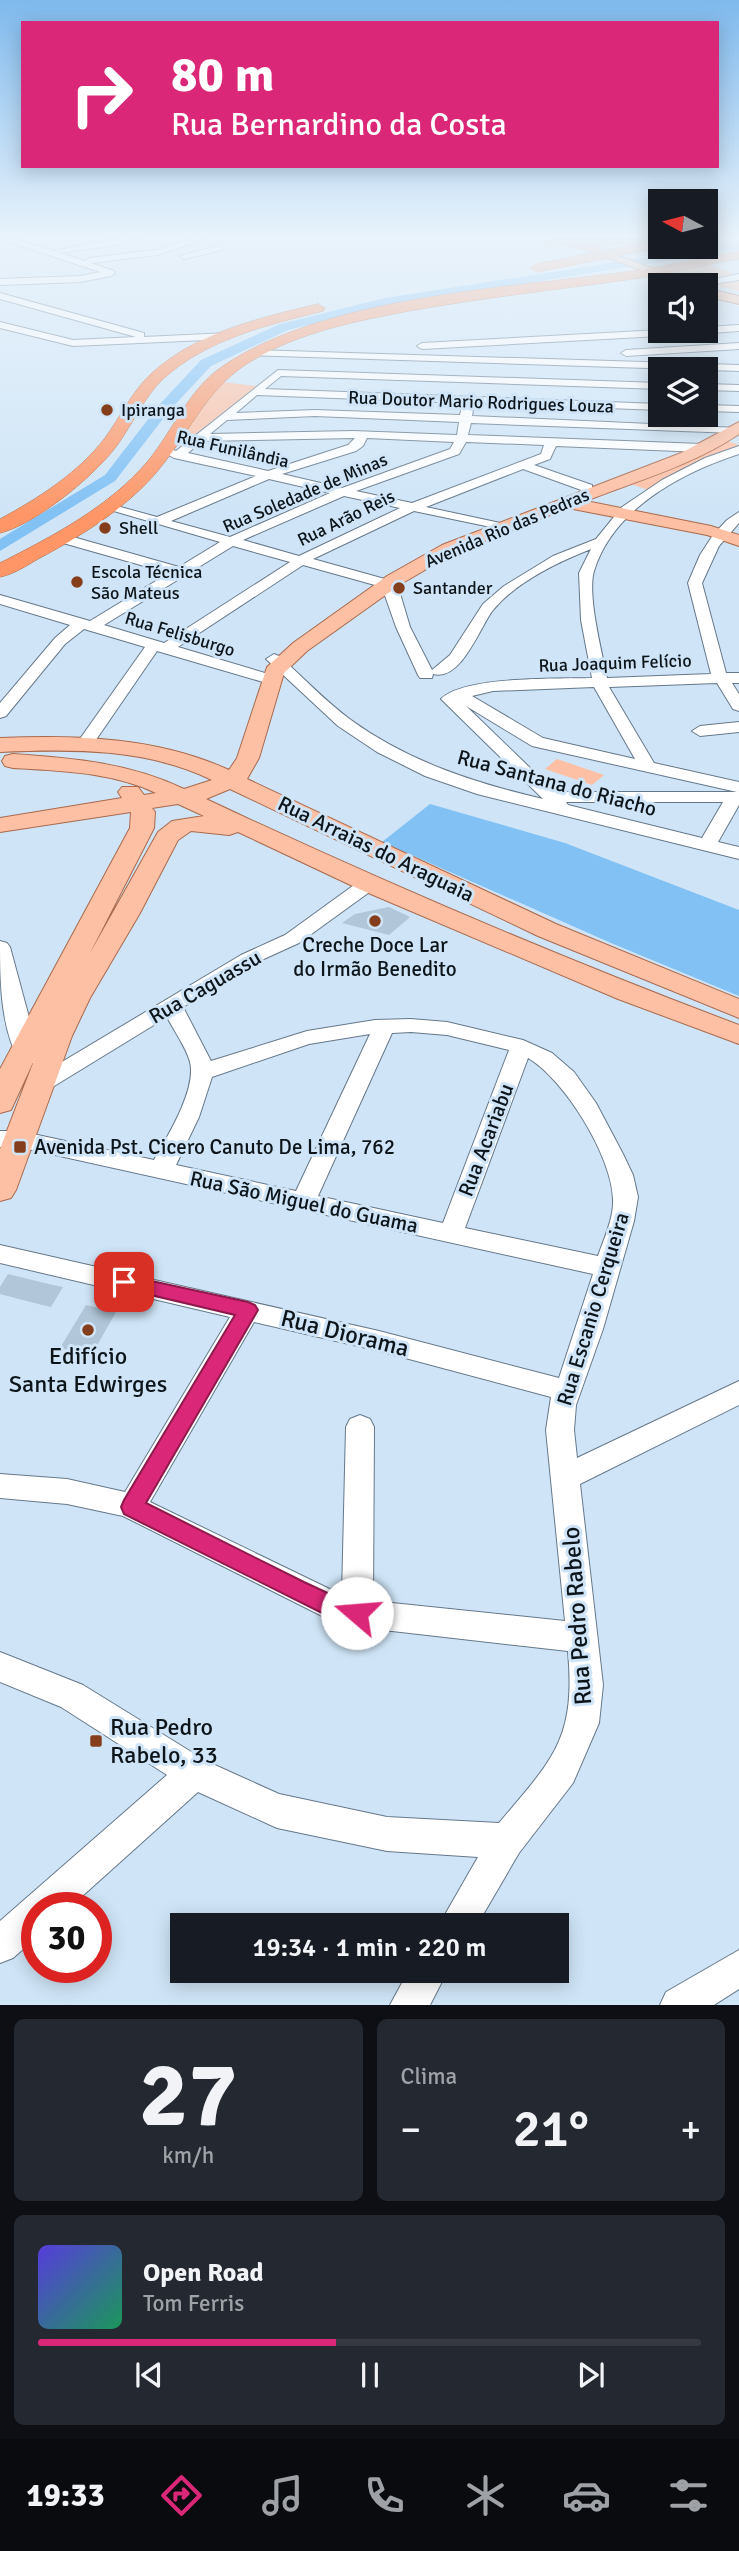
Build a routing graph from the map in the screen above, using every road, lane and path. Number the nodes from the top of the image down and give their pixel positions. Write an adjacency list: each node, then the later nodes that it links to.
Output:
1 (18, 329): 8 (street)
2 (109, 329): 8 (street)
3 (247, 329): 6 (highway)
4 (317, 329): 12 (highway)
5 (648, 334): 9 (street)
6 (228, 335): 7 (street); 11 (highway)
7 (178, 339): 8 (street); 11 (street)
8 (152, 341)
9 (483, 343): 13 (street); 15 (street)
10 (739, 346): 14 (street)
11 (196, 351): 47 (highway)
12 (254, 353): 13 (street); 36 (highway)
13 (337, 354): 15 (street)
14 (551, 360): 15 (street); 16 (street)
15 (499, 361): 17 (street)
16 (739, 368)
17 (506, 381): 18 (street); 21 (street); 23 (street)
18 (648, 386)
19 (718, 387): 20 (street)
20 (739, 388)
21 (255, 393): 22 (street); 27 (street)
22 (468, 400): 23 (street); 28 (street)
23 (503, 402): 24 (street)
24 (648, 407)
25 (718, 408): 26 (street)
26 (739, 409)
27 (225, 417): 28 (street, Rua Doutor Mario Rodrigues Louza); 31 (street)
28 (466, 419): 29 (street, Rua Doutor Mario Rodrigues Louza); 32 (street)
29 (735, 426): 34 (main road, Avenida Rio das Pedras)
30 (362, 435): 31 (street); 32 (street); 38 (street)
31 (200, 438): 36 (street)
32 (462, 438): 33 (street); 39 (street, Rua Soledade de Minas)
33 (551, 442): 34 (street); 37 (street, Rua Arão Reis)
34 (697, 448): 40 (main road, Avenida Rio das Pedras)
35 (739, 450): 43 (street)
36 (171, 453): 38 (street, Rua Funilândia); 41 (highway)
37 (524, 466): 40 (street); 42 (street, Rua Arão Reis)
38 (268, 475): 39 (street, Rua Funilândia); 45 (street)
39 (343, 492): 42 (street, Rua Funilândia); 50 (street, Rua Soledade de Minas)
40 (571, 497): 43 (main road); 46 (main road, Avenida Rio das Pedras)
41 (106, 507): 45 (street); 49 (highway)
42 (412, 507): 46 (street, Rua Funilândia); 52 (street, Rua Arão Reis)
43 (625, 512): 48 (main road); 51 (street)
44 (739, 516): 48 (street)
45 (159, 521): 50 (street)
46 (496, 526): 55 (main road, Avenida Rio das Pedras)
47 (0, 527)
48 (734, 537): 62 (street)
49 (61, 538): 53 (highway); 54 (street)
50 (231, 541): 52 (street); 54 (street, Rua Soledade de Minas)
51 (601, 542): 63 (street); 64 (street)
52 (302, 560): 55 (street); 58 (street, Rua Arão Reis)
53 (0, 571)
54 (182, 572): 57 (street, Rua Soledade de Minas)
55 (384, 583): 59 (main road, Avenida Rio das Pedras); 64 (street)
56 (2, 602): 57 (street, Rua Felisburgo)
57 (86, 626): 58 (street, Rua Felisburgo); 66 (street, Rua Soledade de Minas)
58 (158, 648): 60 (street, Rua Felisburgo); 71 (street)
59 (277, 661): 60 (main road, Avenida Rio das Pedras); 79 (street, Rua Santana do Riacho)
60 (263, 678): 70 (main road, Avenida Rio das Pedras); 75 (main road, Avenida Rio das Pedras)
61 (739, 678): 62 (street, Rua Joaquim Felício)
62 (720, 679): 63 (street, Rua Joaquim Felício); 65 (street)
63 (600, 682): 64 (street, Rua Joaquim Felício); 74 (street)
64 (446, 684): 74 (street); 79 (street)
65 (739, 706)
66 (0, 713)
67 (739, 727): 68 (street)
68 (700, 731)
69 (0, 745): 71 (main road, Rua Arraias do Araguaia)
70 (237, 749): 72 (main road); 75 (main road, Avenida Rio das Pedras)
71 (84, 754): 72 (main road, Rua Arraias do Araguaia); 73 (main road, Rua Arraias do Araguaia); 77 (main road, Rua Arraias do Araguaia); 80 (main road)
72 (176, 757): 75 (main road, Rua Arraias do Araguaia)
73 (0, 761)
74 (649, 768): 76 (street)
75 (225, 776): 77 (main road); 90 (main road, Rua Arraias do Araguaia)
76 (738, 793): 78 (street); 85 (street)
77 (181, 794): 80 (main road); 84 (main road, Rua Arraias do Araguaia)
78 (626, 797): 79 (street); 82 (street)
79 (556, 802): 82 (street, Rua Santana do Riacho)
80 (146, 817): 81 (main road); 83 (main road); 84 (main road); 94 (main road); 96 (main road)
81 (0, 818)
82 (620, 823): 85 (street, Rua Santana do Riacho)
83 (0, 825)
84 (274, 840): 87 (main road, Rua Arraias do Araguaia)
85 (707, 845): 86 (street, Rua Santana do Riacho)
86 (739, 853)
87 (368, 884): 89 (street, Rua Caguassu); 92 (main road, Rua Arraias do Araguaia)
88 (0, 947): 94 (street)
89 (171, 1005): 95 (street); 96 (street, Rua Caguassu)
90 (739, 1009)
91 (384, 1026): 93 (street, Rua Escanio Cerqueira); 95 (street, Rua Escanio Cerqueira); 101 (street)
92 (739, 1035)
93 (521, 1047): 102 (street, Rua Acariabu); 104 (street, Rua Escanio Cerqueira)
94 (24, 1051): 96 (street); 97 (main road)
95 (202, 1072): 99 (street)
96 (40, 1082): 98 (main road)
97 (0, 1104)
98 (10, 1139): 99 (street, Rua São Miguel do Guama); 100 (main road)
99 (161, 1171): 101 (street, Rua São Miguel do Guama)
100 (0, 1190)
101 (303, 1202): 102 (street, Rua São Miguel do Guama)
102 (451, 1233): 104 (street, Rua São Miguel do Guama)
103 (0, 1254): 105 (street, Rua Diorama)
104 (608, 1268): 106 (street, Rua Escanio Cerqueira)
105 (248, 1310): 106 (street, Rua Diorama); 111 (street)
106 (565, 1390): 109 (street, Rua Escanio Cerqueira)
107 (739, 1392): 109 (street)
108 (360, 1427): 112 (street)
109 (566, 1477): 113 (street, Rua Pedro Rabelo)
110 (0, 1486): 111 (street)
111 (132, 1507): 112 (street)
112 (357, 1613): 113 (street)
113 (583, 1638): 116 (street, Rua Pedro Rabelo)
114 (0, 1667): 115 (street)
115 (194, 1773): 116 (street); 117 (street)
116 (507, 1841): 118 (street, Rua Pedro Rabelo)
117 (61, 1892)
118 (464, 1913)
119 (21, 1927): 120 (street)
120 (0, 1945)
121 (739, 1968): 124 (street)
122 (422, 1983): 123 (street)
123 (409, 2005)
124 (679, 2005)

